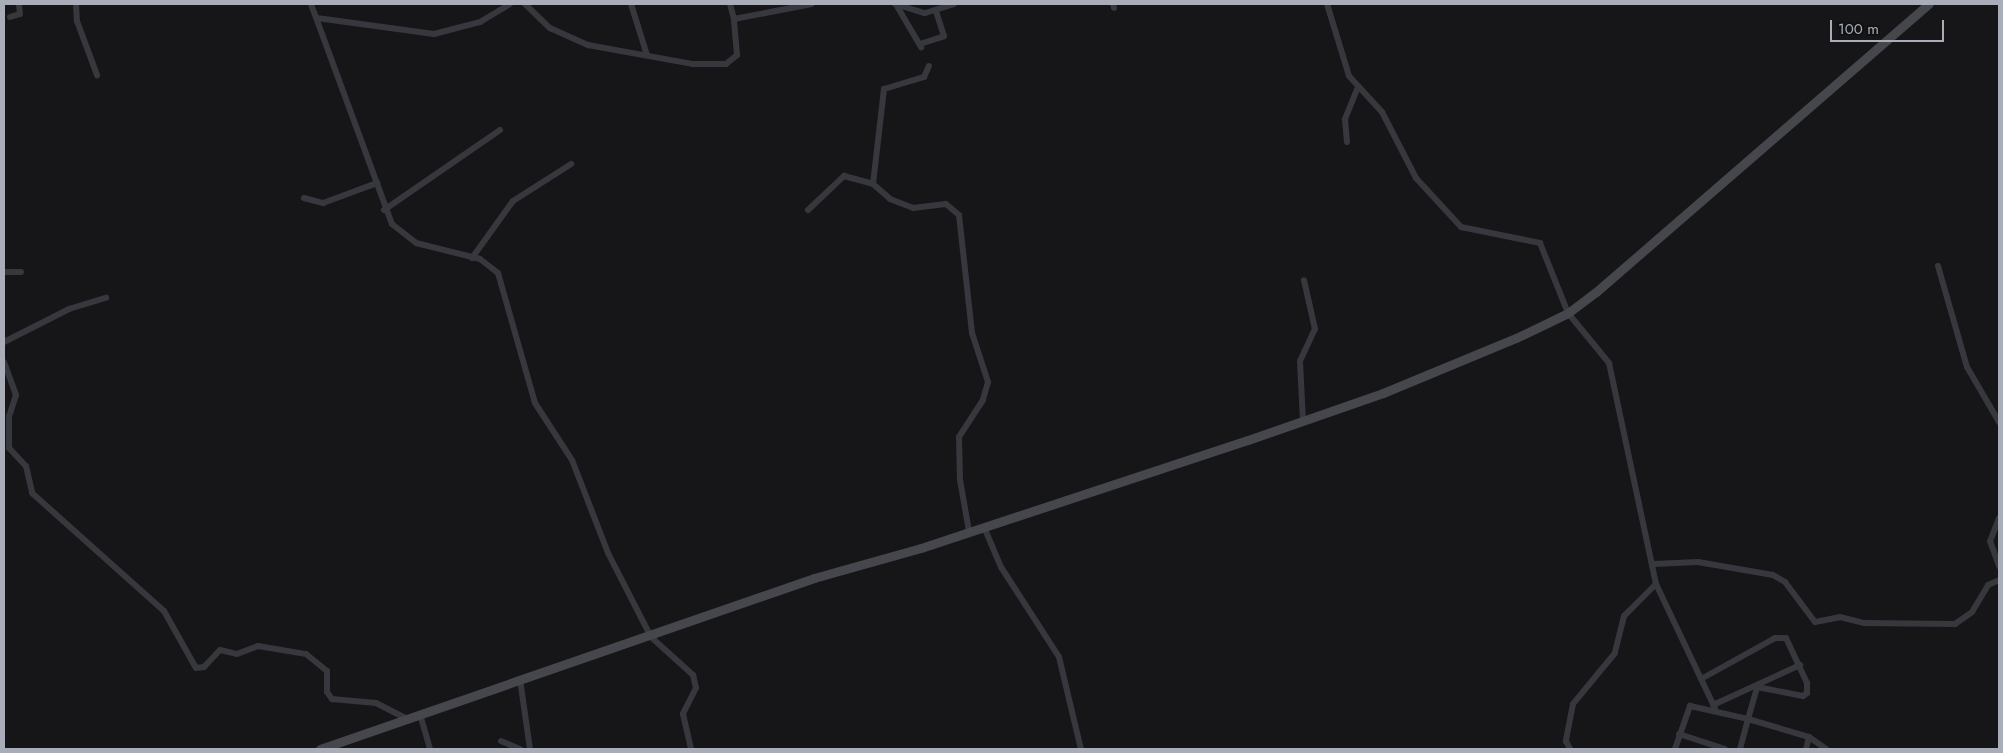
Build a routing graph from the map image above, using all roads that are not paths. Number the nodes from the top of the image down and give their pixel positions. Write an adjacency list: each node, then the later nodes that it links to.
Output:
1 (19, 4): 14 (street)
2 (76, 4): 19 (street)
3 (311, 4): 15 (street)
4 (510, 4): 15 (street)
5 (525, 4): 17 (street)
6 (631, 4): 17 (street)
7 (730, 4): 16 (street)
8 (812, 4): 16 (street)
9 (954, 4): 13 (street)
10 (1327, 4): 20 (street)
11 (1928, 4): 35 (street)
12 (896, 5): 13 (street); 13 (street)
13 (936, 12)
14 (10, 17)
15 (317, 18): 24 (street)
16 (734, 19): 17 (street)
17 (647, 55)
18 (929, 66): 25 (street)
19 (97, 75)
20 (1358, 86): 22 (street); 35 (street)
21 (500, 130): 27 (street)
22 (1346, 142)
23 (571, 164): 29 (street)
24 (377, 183): 26 (street); 27 (street)
25 (873, 184): 28 (street); 43 (street)
26 (304, 198)
27 (384, 210): 29 (street)
28 (808, 210)
29 (472, 258): 48 (street)
30 (1938, 266): 39 (street)
31 (4, 272): 32 (street)
32 (21, 272)
33 (1304, 280): 38 (street)
34 (106, 298): 36 (street)
35 (1568, 313): 38 (street); 44 (street)
36 (4, 342)
37 (4, 362): 40 (street)
38 (1303, 421): 42 (street)
39 (1999, 422)
40 (6, 446): 55 (street)
41 (1999, 518): 45 (street)
42 (984, 527): 43 (street); 65 (street)
43 (969, 531): 48 (street)
44 (1653, 564): 46 (street); 47 (street)
45 (1999, 566)
46 (1999, 580)
47 (1656, 584): 51 (street); 66 (street)
48 (651, 638): 50 (street); 64 (street)
49 (1800, 665): 51 (street); 52 (street); 52 (street)
50 (520, 679): 54 (street); 63 (street)
51 (1701, 679): 53 (street)
52 (1758, 688): 53 (street); 56 (street)
53 (1714, 706): 56 (street); 57 (street)
54 (420, 714): 55 (street); 61 (street)
55 (405, 718): 60 (street)
56 (1748, 719): 58 (street); 69 (street)
57 (1679, 734): 67 (street); 68 (street)
58 (1809, 736): 70 (street); 71 (street)
59 (501, 741): 62 (street)
60 (320, 749)
61 (430, 749)
62 (520, 749)
63 (530, 749)
64 (691, 749)
65 (1081, 749)
66 (1570, 749)
67 (1675, 749)
68 (1725, 749)
69 (1740, 749)
70 (1806, 749)
71 (1826, 749)

